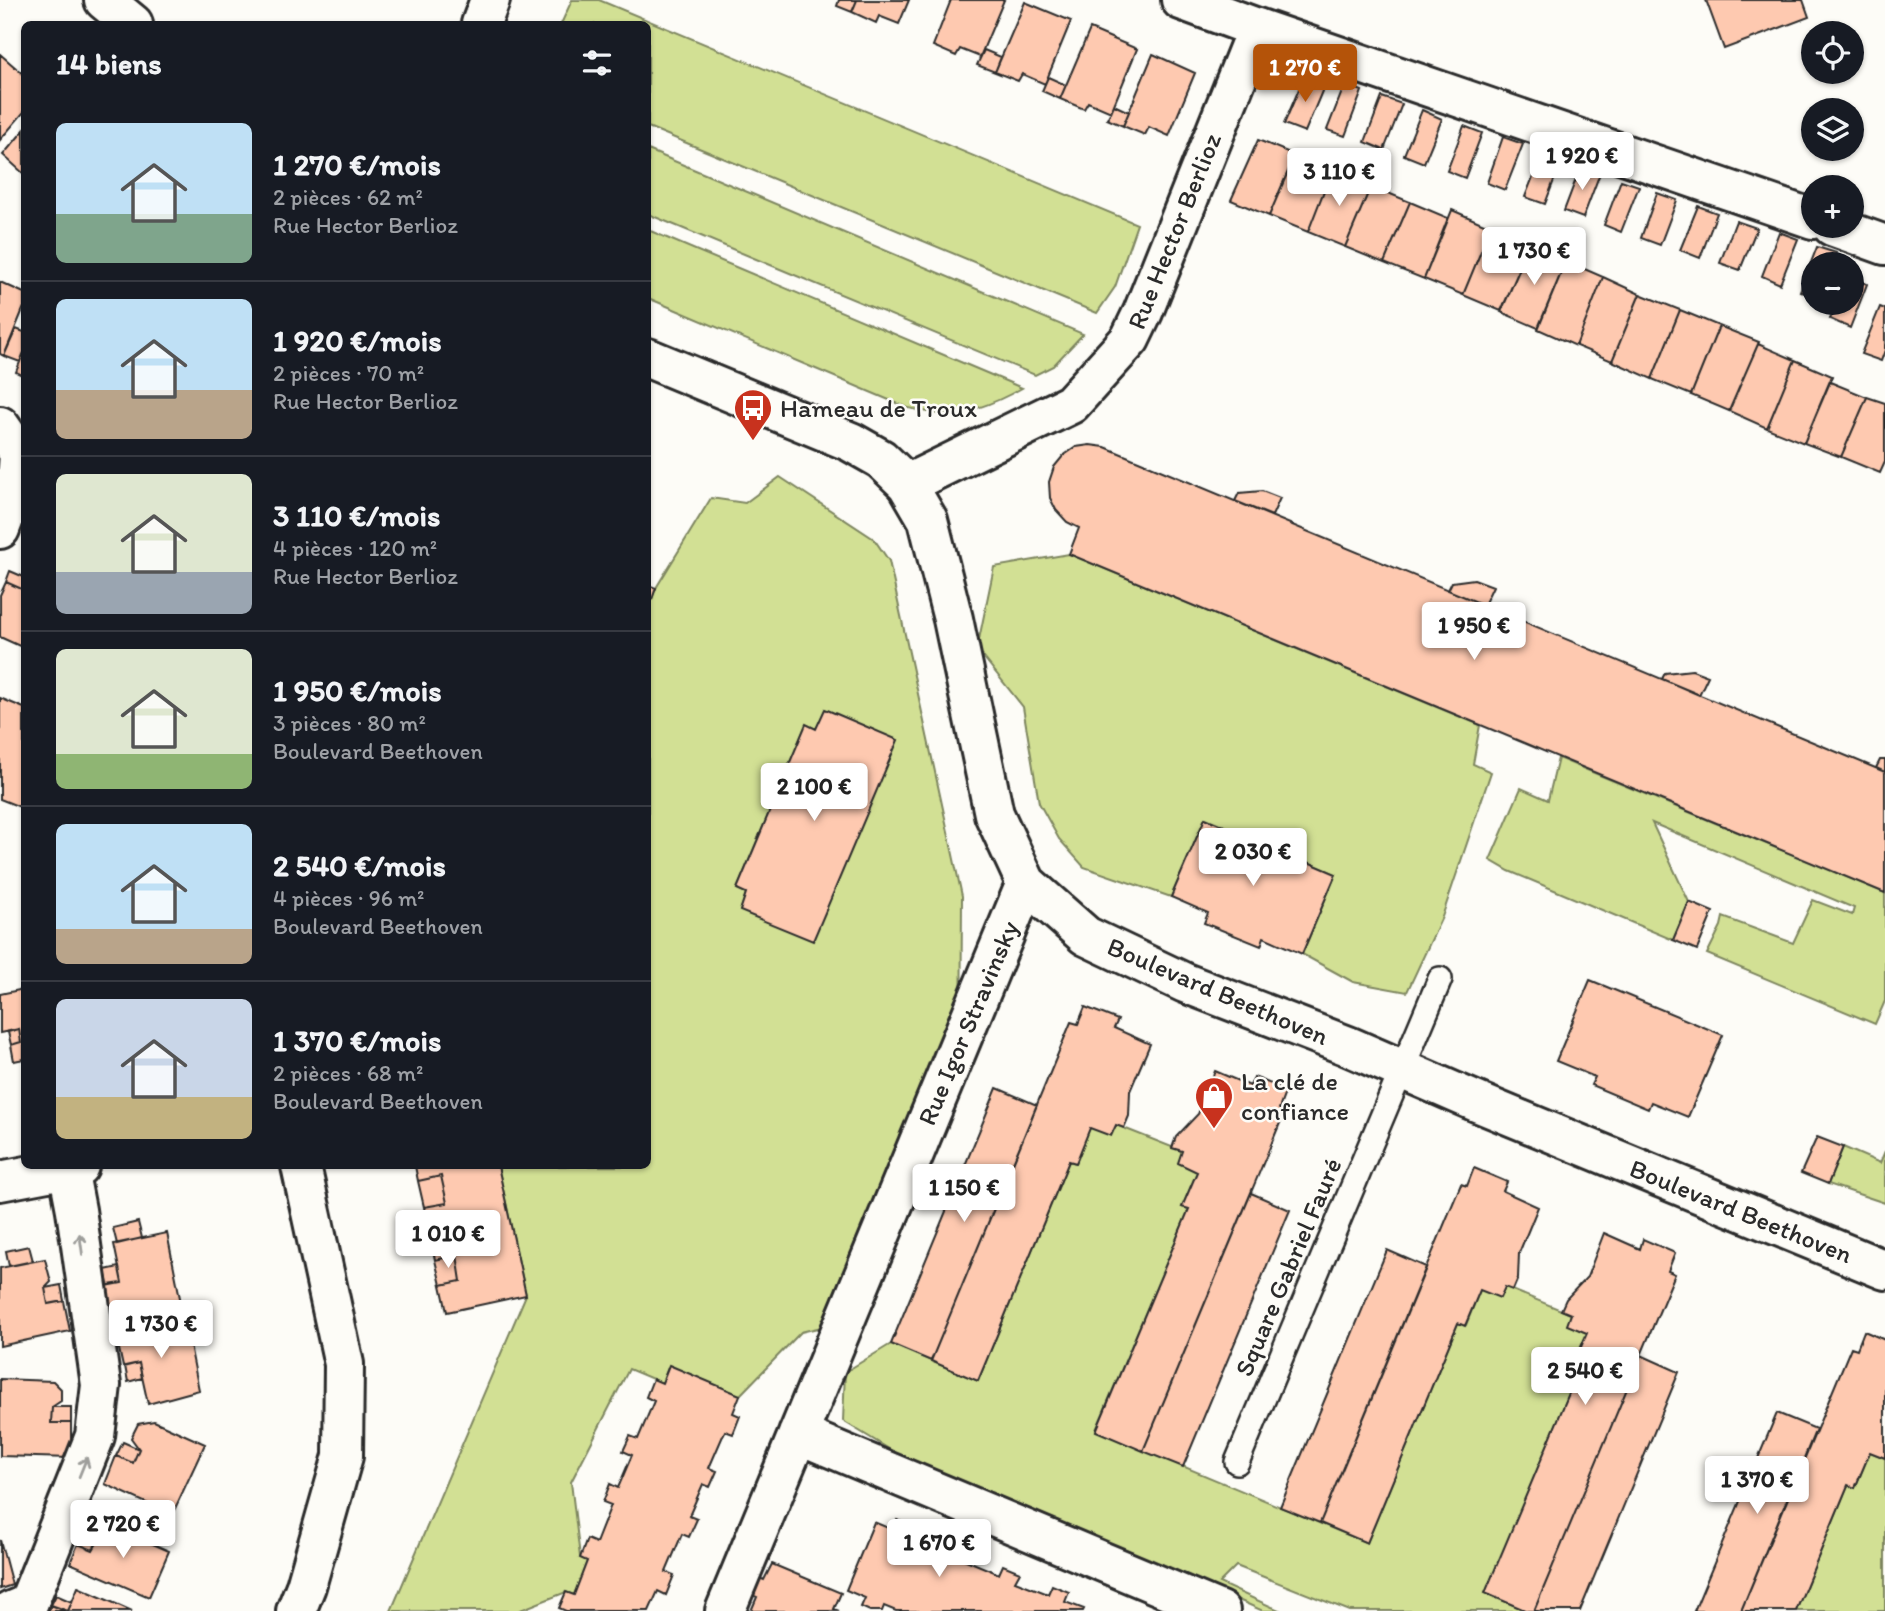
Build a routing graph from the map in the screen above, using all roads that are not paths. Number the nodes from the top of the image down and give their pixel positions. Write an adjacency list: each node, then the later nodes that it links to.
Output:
1 (104, 0): 4 (street)
2 (490, 0): 5 (street)
3 (1181, 0): 6 (street)
4 (129, 21)
5 (482, 21)
6 (1257, 29): 7 (street); 12 (street, Rue Hector Berlioz)
7 (1801, 215)
8 (1864, 237): 9 (street)
9 (1885, 245)
10 (651, 359): 12 (street, Boulevard Beethoven)
11 (0, 426): 13 (street)
12 (907, 484): 14 (street, Boulevard Beethoven)
13 (0, 528)
14 (1026, 883): 16 (street, Boulevard Beethoven); 22 (street, Rue Igor Stravinsky)
15 (1440, 979): 16 (lane, Square Gabriel Fauré)
16 (1403, 1070): 21 (street, Boulevard Beethoven); 23 (lane, Square Gabriel Fauré)
17 (63, 1169): 20 (street)
18 (74, 1169): 24 (street, one-way to 18)
19 (302, 1169): 25 (street)
20 (0, 1181)
21 (1885, 1270)
22 (798, 1434): 26 (street, Rue Igor Stravinsky); 27 (street)
23 (1237, 1462)
24 (11, 1611)
25 (296, 1611)
26 (725, 1611)
27 (1220, 1611)

